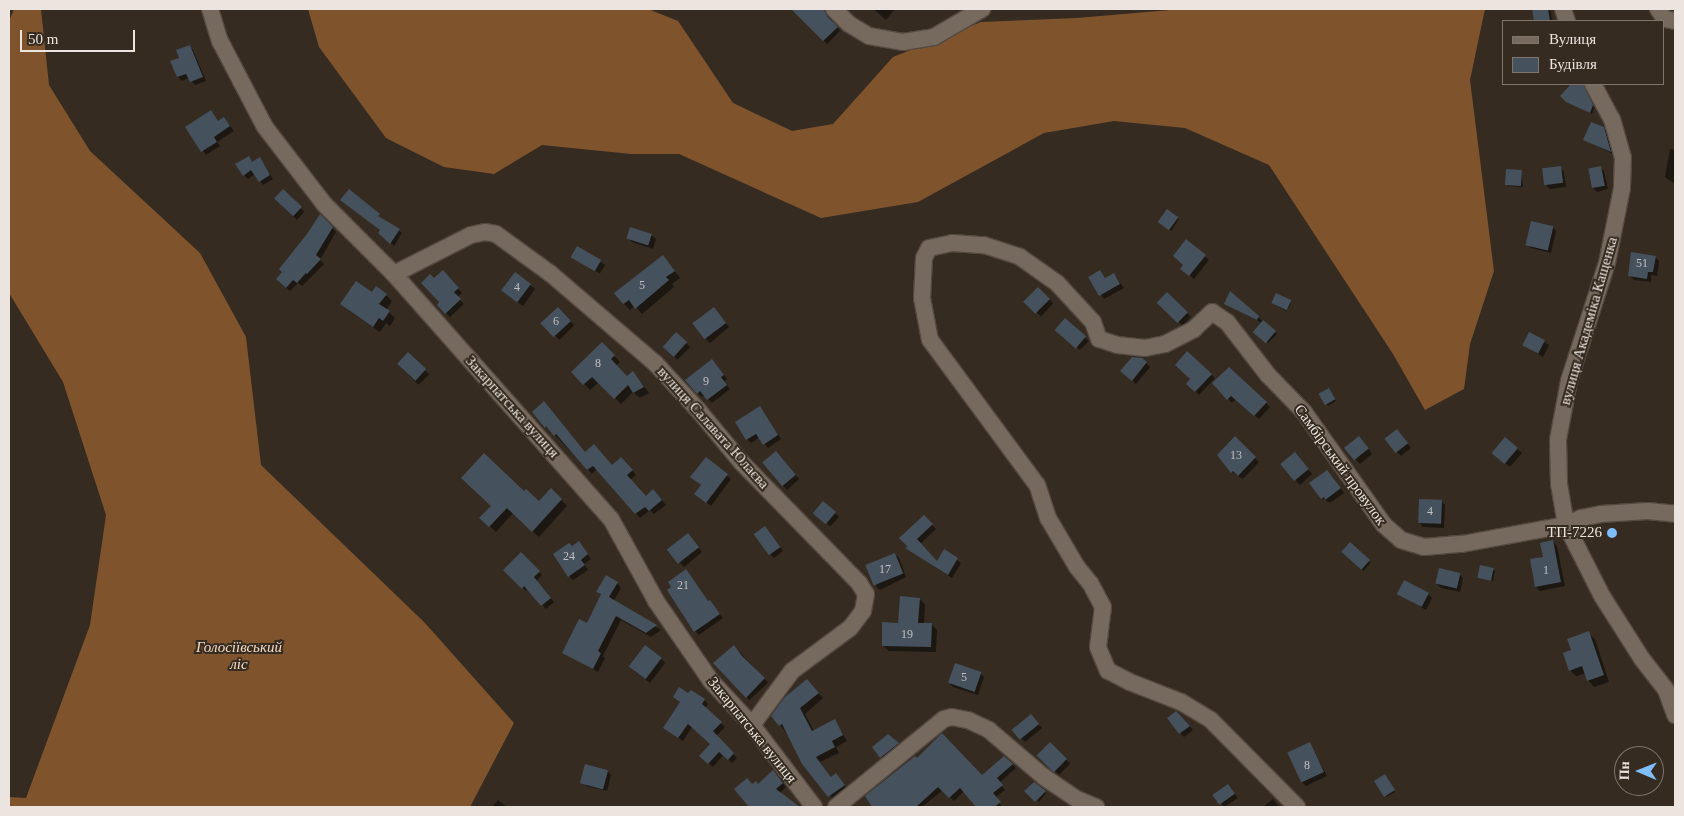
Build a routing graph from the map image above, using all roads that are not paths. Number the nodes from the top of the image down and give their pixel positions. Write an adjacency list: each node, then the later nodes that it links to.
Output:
1 (210, 9): 7 (street, Закарпатська вулиця)
2 (834, 9): 3 (street)
3 (982, 9)
4 (1658, 9): 5 (street)
5 (1675, 21)
6 (1594, 85): 9 (street, вулиця Академіка Кащенка)
7 (394, 274): 11 (street, Закарпатська вулиця); 11 (street, вулиця Салавата Юлаєва)
8 (1675, 514): 9 (street)
9 (1566, 525): 10 (street, вулиця Академіка Кащенка); 15 (street, Самбірський провулок)
10 (1675, 715)
11 (752, 724): 12 (street, Закарпатська вулиця)
12 (814, 807)
13 (836, 807): 14 (street)
14 (1096, 807)
15 (1297, 807)

